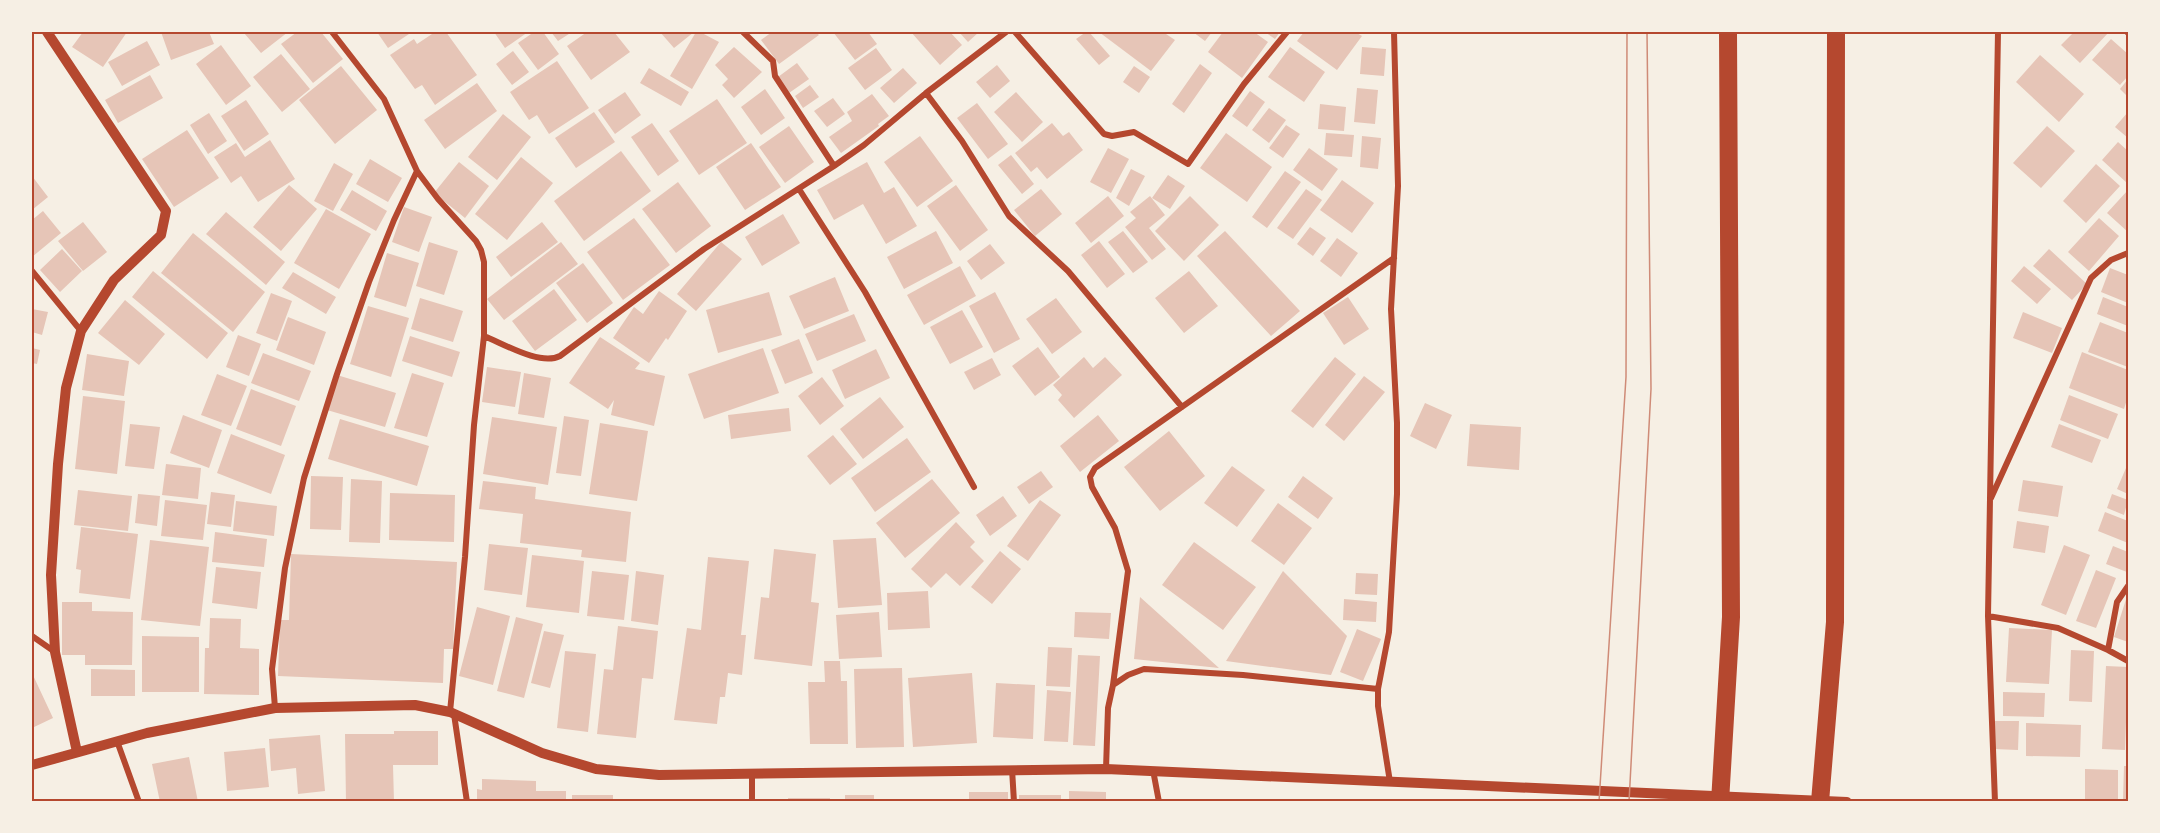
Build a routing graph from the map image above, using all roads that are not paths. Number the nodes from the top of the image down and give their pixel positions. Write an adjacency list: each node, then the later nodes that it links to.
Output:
1 (47, 32): 18 (street)
2 (332, 32): 13 (street)
3 (743, 32): 12 (street)
4 (1006, 32): 11 (street)
5 (1016, 32): 6 (street)
6 (1287, 32)
7 (1394, 32): 16 (street)
8 (1728, 32): 46 (highway)
9 (1836, 32): 47 (highway)
10 (1998, 32): 22 (street)
11 (926, 93): 12 (street); 20 (street)
12 (834, 166): 14 (street)
13 (417, 171): 19 (street); 31 (street)
14 (800, 189): 19 (street); 21 (street)
15 (2128, 253): 22 (street)
16 (1394, 258): 20 (street); 30 (street)
17 (32, 271): 18 (street)
18 (81, 331): 27 (street)
19 (484, 336): 32 (street)
20 (1182, 407): 29 (street)
21 (974, 487)
22 (1990, 500): 24 (street)
23 (2128, 586): 26 (street)
24 (1988, 615): 26 (street); 49 (street)
25 (32, 636): 27 (street)
26 (2108, 650): 28 (street)
27 (55, 652): 34 (street)
28 (2128, 661)
29 (1113, 686): 30 (street); 37 (street)
30 (1378, 688): 40 (street)
31 (275, 708): 32 (street); 33 (street)
32 (452, 713): 39 (street); 42 (street)
33 (117, 741): 34 (street); 41 (street)
34 (77, 752): 35 (street)
35 (32, 765)
36 (1012, 768): 37 (street); 39 (street); 44 (street)
37 (1106, 768): 38 (street)
38 (1153, 770): 40 (street); 45 (street)
39 (752, 775): 43 (street)
40 (1390, 782): 48 (street)
41 (139, 801)
42 (467, 801)
43 (752, 801)
44 (1014, 801)
45 (1159, 801)
46 (1720, 801)
47 (1820, 801)
48 (1847, 801)
49 (1995, 801)

